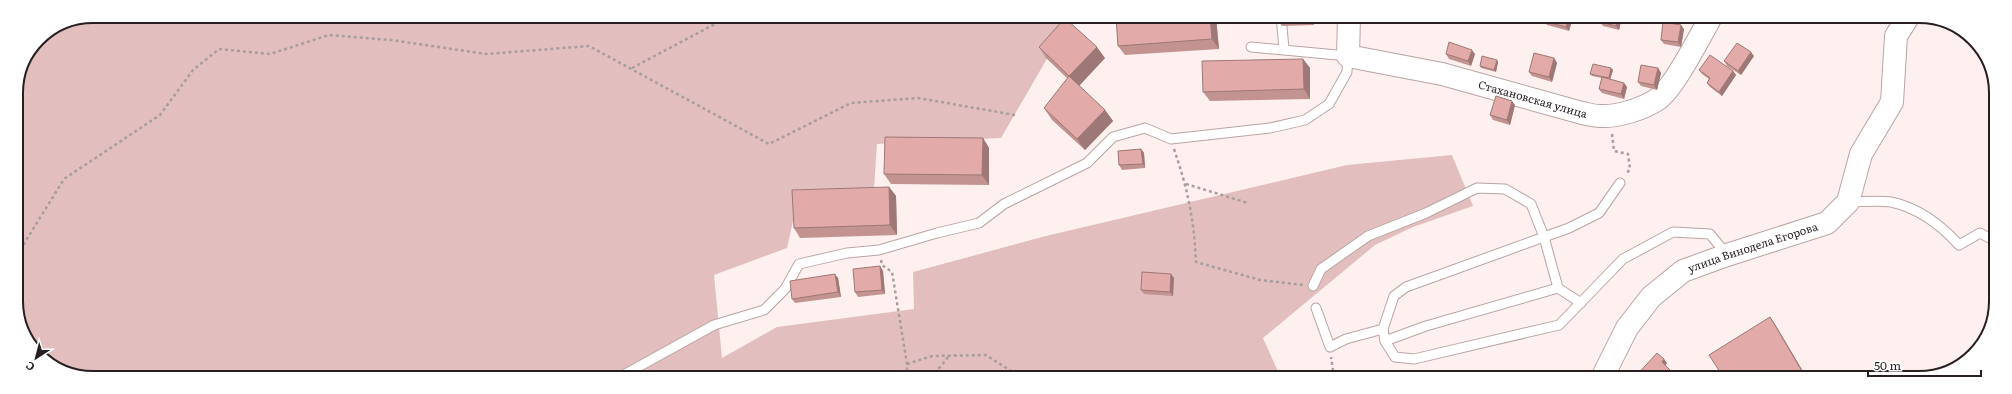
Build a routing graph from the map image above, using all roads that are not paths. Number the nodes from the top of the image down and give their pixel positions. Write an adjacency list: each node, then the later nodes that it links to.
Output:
1 (1282, 23): 6 (lane)
2 (1349, 23): 7 (main road)
3 (1708, 23): 7 (main road, Стахановская улица)
4 (1904, 23): 9 (main road, улица Винодела Егорова)
5 (1250, 46): 6 (lane)
6 (1284, 49): 7 (lane)
7 (1348, 56): 19 (lane)
8 (1620, 183): 10 (lane)
9 (1848, 202): 11 (lane); 12 (main road, улица Винодела Егорова)
10 (1544, 237): 13 (lane); 14 (lane); 17 (lane)
11 (1989, 238)
12 (1728, 255): 15 (lane); 20 (main road, улица Винодела Егорова)
13 (1313, 286)
14 (1558, 288): 15 (lane); 18 (lane)
15 (1581, 303): 18 (lane)
16 (1316, 308): 17 (lane)
17 (1383, 329): 18 (lane)
18 (1385, 341)
19 (632, 371)
20 (1606, 371)

